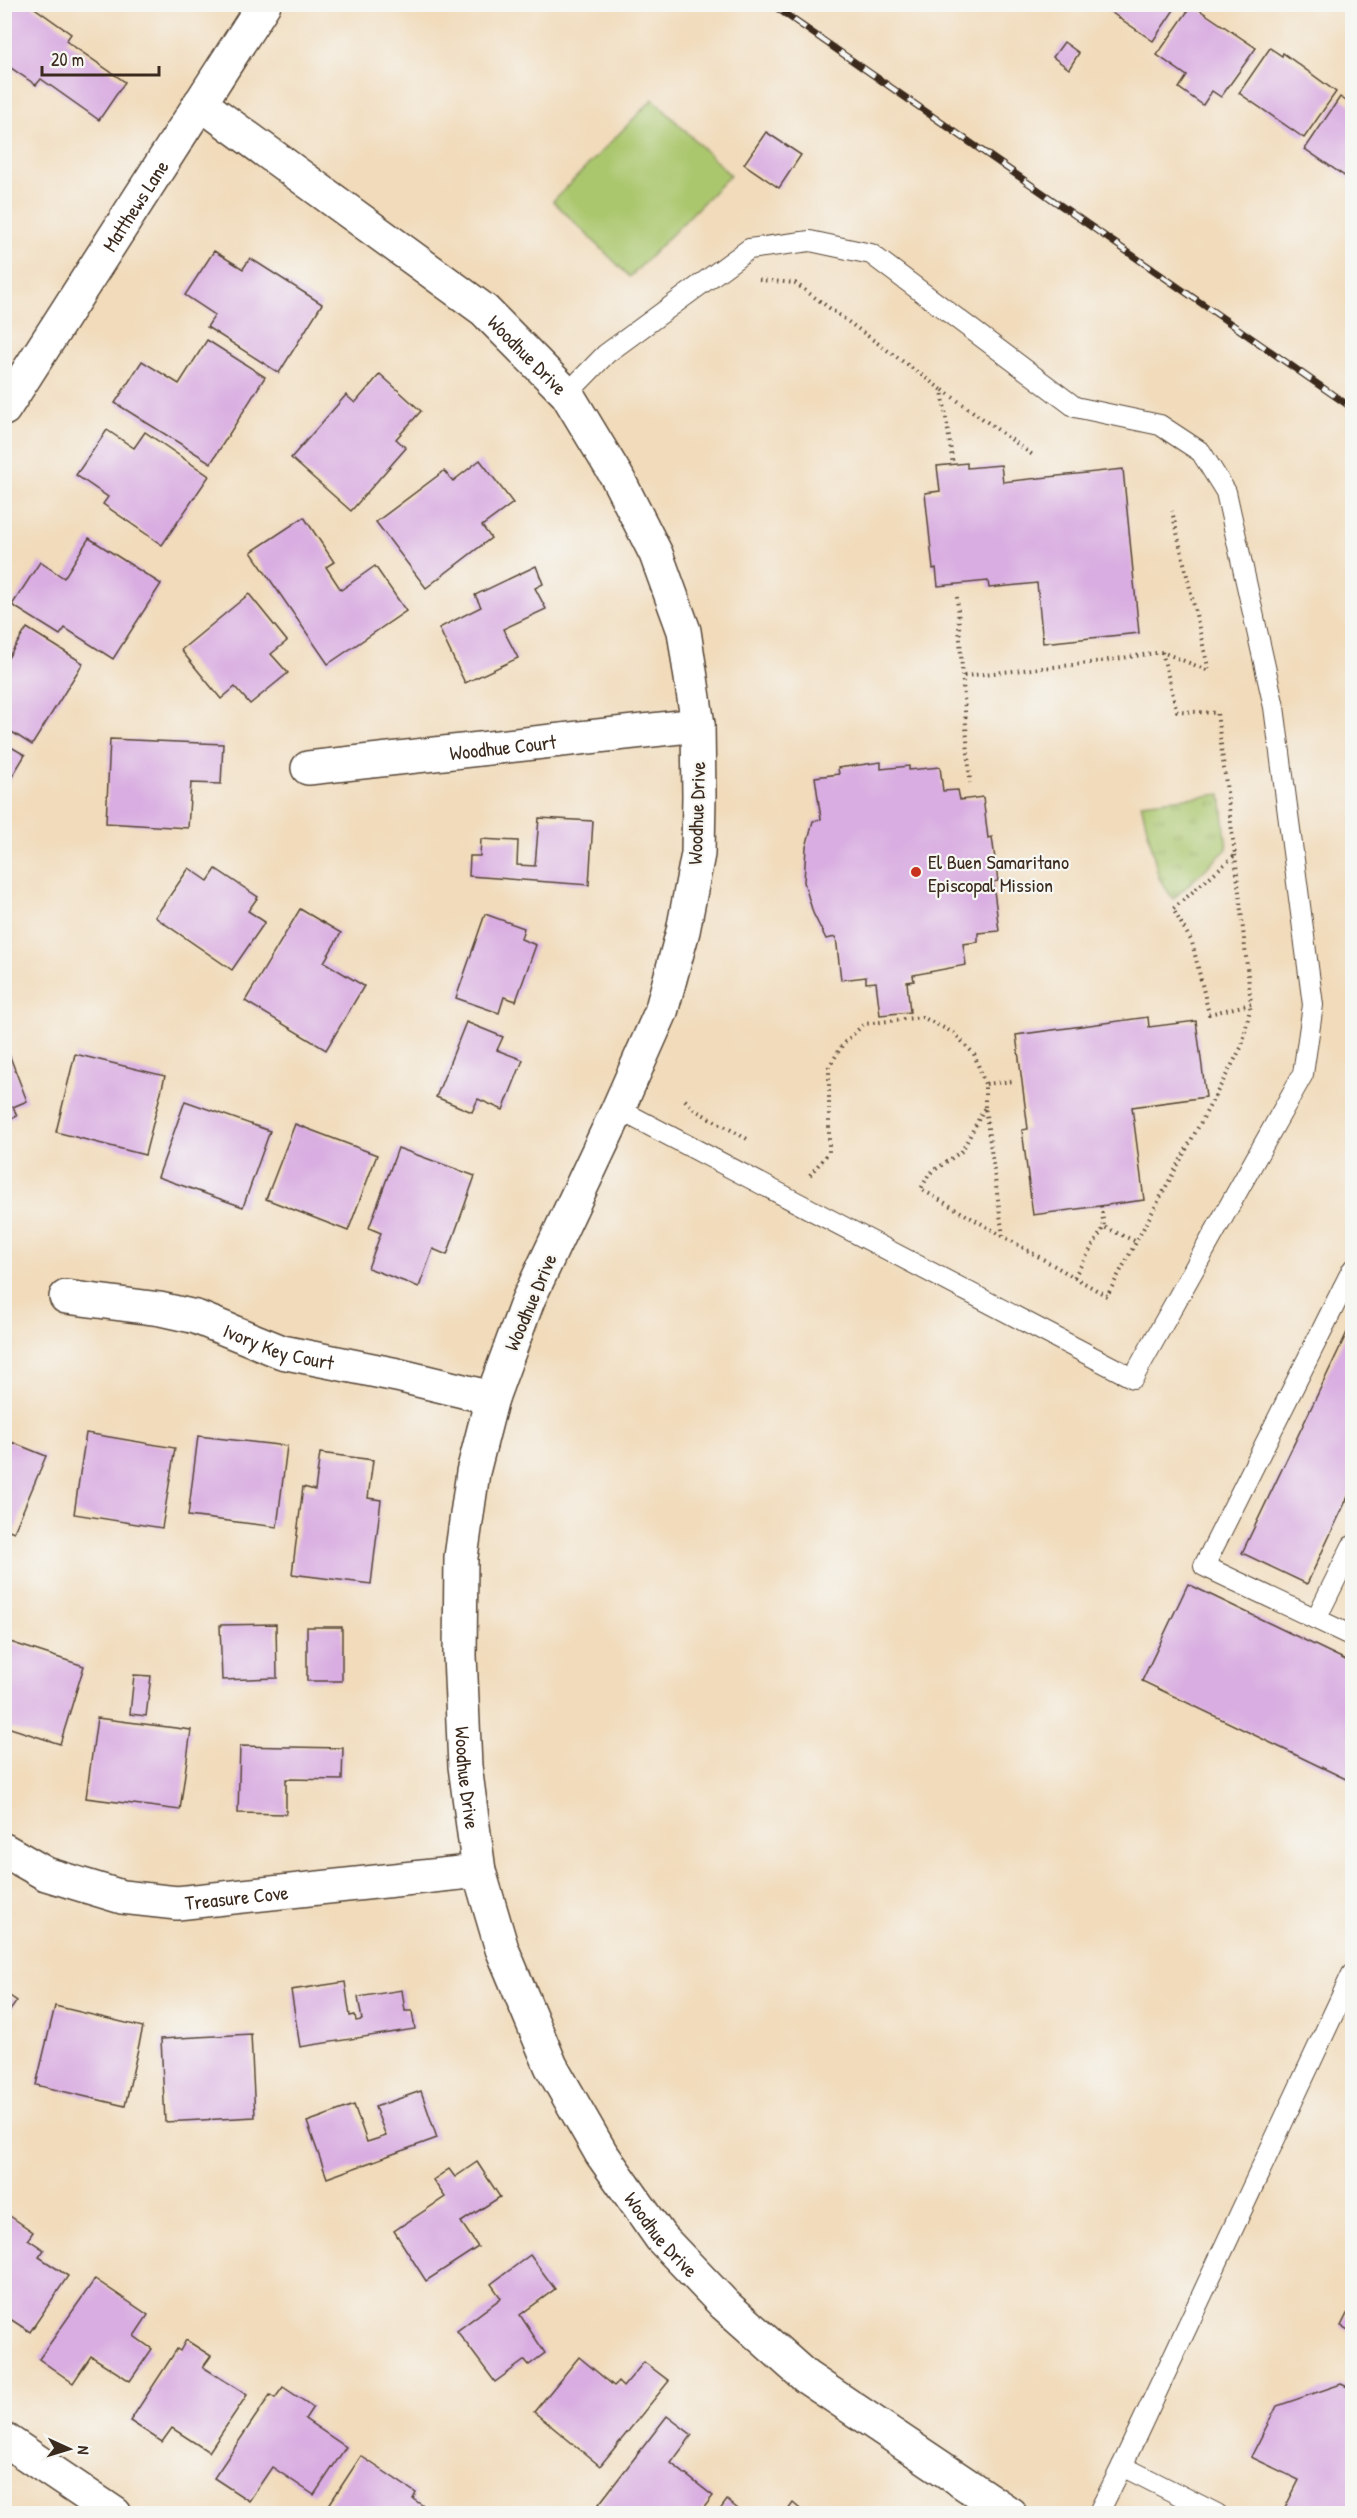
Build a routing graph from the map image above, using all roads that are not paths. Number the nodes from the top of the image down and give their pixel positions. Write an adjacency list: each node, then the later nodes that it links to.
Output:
1 (264, 4): 2 (street, Matthews Lane)
2 (200, 103): 3 (street, Woodhue Drive); 4 (street, Matthews Lane)
3 (567, 394): 5 (street, Woodhue Drive); 7 (lane)
4 (4, 408)
5 (698, 725): 6 (street, Woodhue Court); 7 (street, Woodhue Drive)
6 (308, 768)
7 (618, 1110): 11 (street, Woodhue Drive)
8 (1353, 1270): 9 (lane)
9 (1348, 1290): 13 (lane)
10 (66, 1297): 11 (street, Ivory Key Court)
11 (492, 1398): 16 (street, Woodhue Drive)
12 (1353, 1546): 13 (lane)
13 (1316, 1619): 14 (lane)
14 (1353, 1636)
15 (4, 1850): 16 (street, Treasure Cove)
16 (479, 1871): 21 (street, Woodhue Drive)
17 (1352, 1977): 19 (lane)
18 (4, 2439): 20 (street)
19 (1122, 2466): 22 (lane); 23 (lane)
20 (115, 2514)
21 (1010, 2514)
22 (1098, 2514)
23 (1216, 2514)

